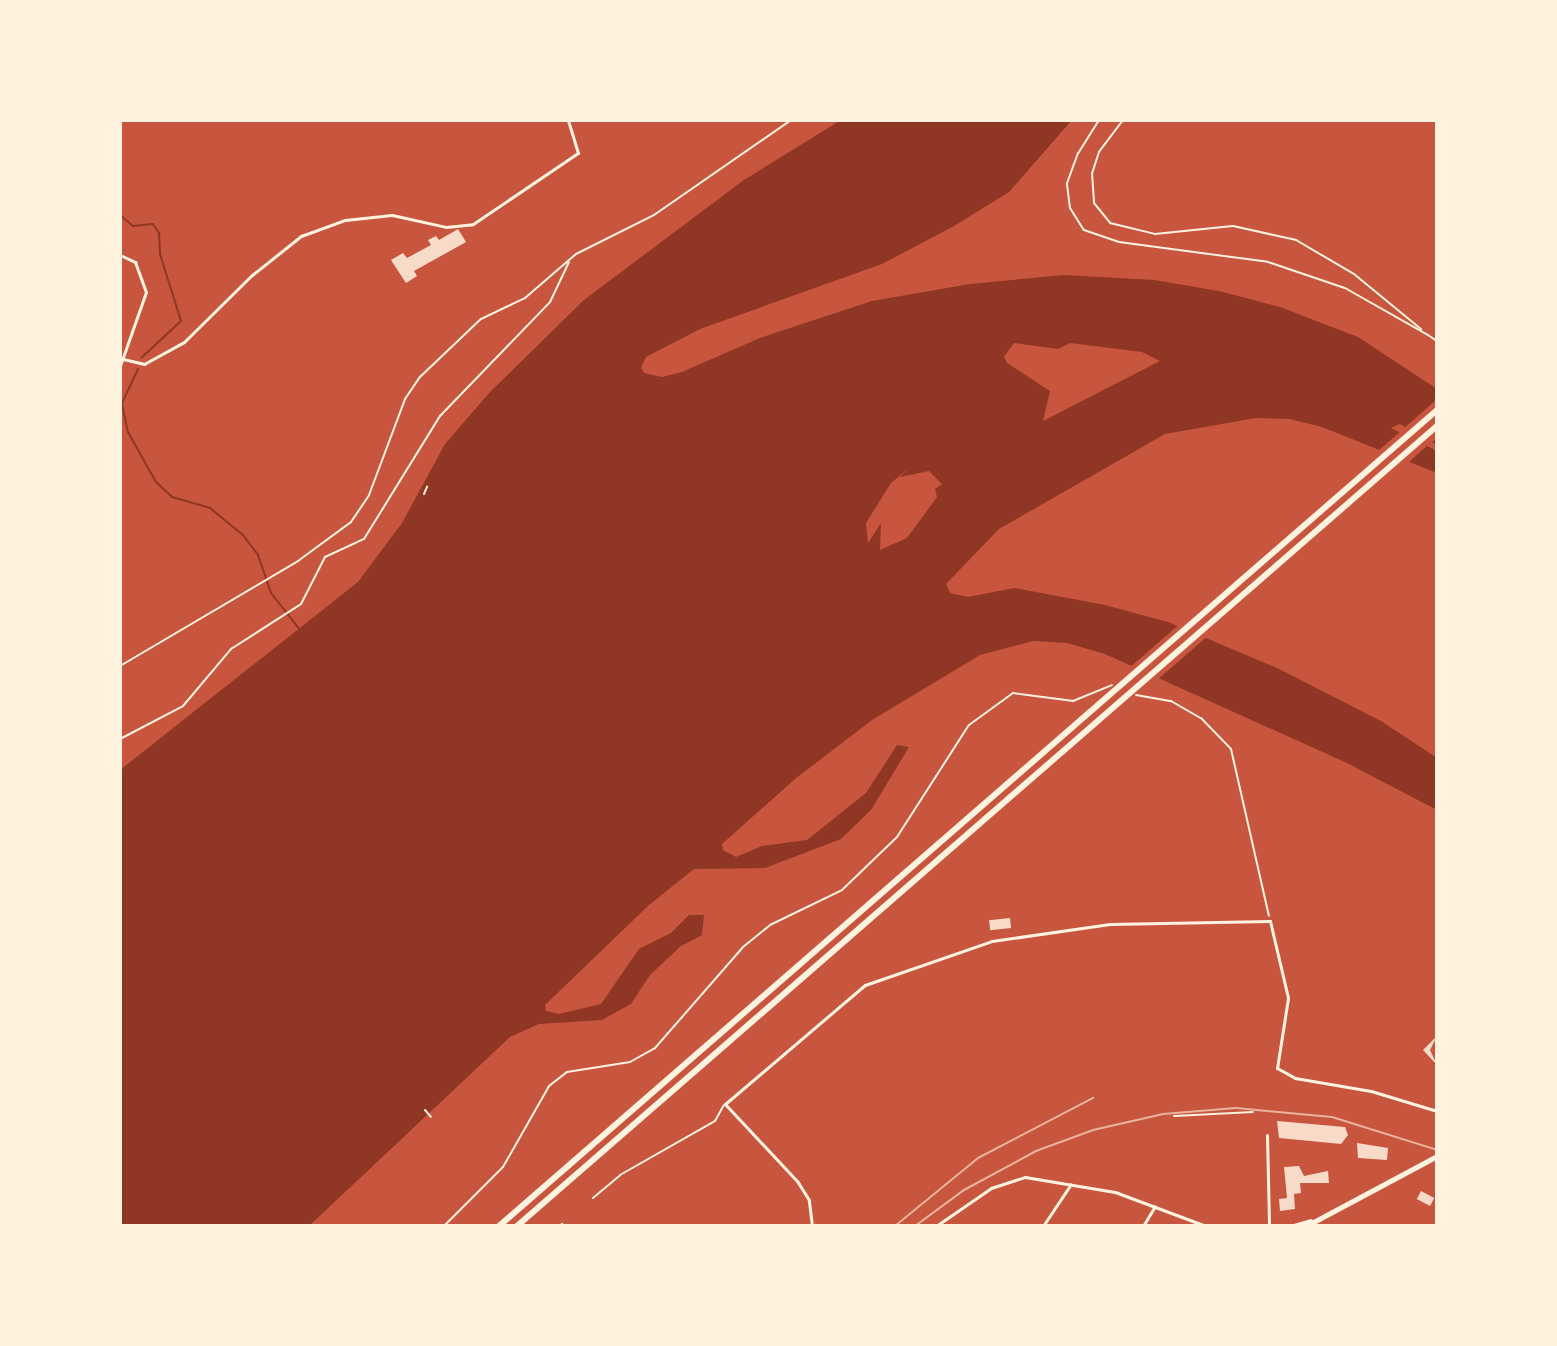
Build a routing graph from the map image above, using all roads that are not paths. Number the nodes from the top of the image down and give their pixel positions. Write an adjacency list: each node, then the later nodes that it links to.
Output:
1 (568, 120): 3 (street)
2 (120, 255): 3 (street)
3 (123, 359): 4 (street)
4 (120, 366)
5 (1437, 410): 15 (highway)
6 (1437, 426): 16 (highway)
7 (725, 1104): 8 (street); 12 (lane); 17 (street)
8 (1437, 1111)
9 (1267, 1135): 22 (street)
10 (1437, 1156): 14 (main road)
11 (1071, 1184): 13 (street); 18 (street); 19 (street)
12 (593, 1198)
13 (1155, 1206): 20 (street); 21 (street)
14 (1323, 1217): 23 (main road); 24 (main road)
15 (499, 1226)
16 (517, 1226)
17 (812, 1226)
18 (936, 1226)
19 (1043, 1226)
20 (1143, 1226)
21 (1206, 1226)
22 (1269, 1226)
23 (1294, 1226)
24 (1306, 1226)

